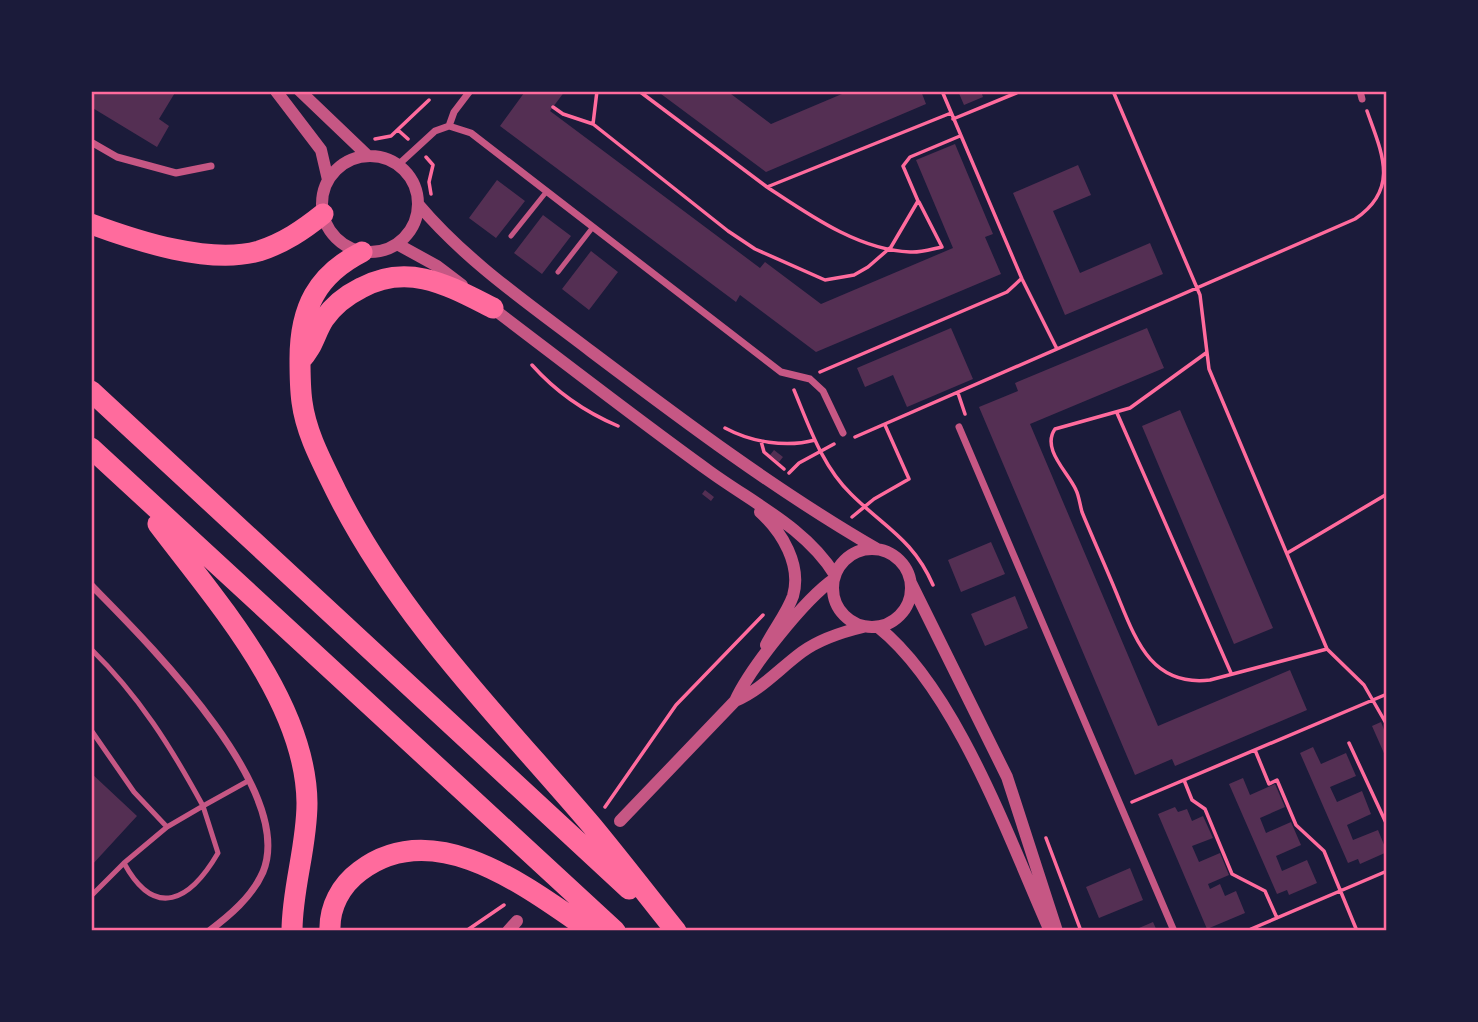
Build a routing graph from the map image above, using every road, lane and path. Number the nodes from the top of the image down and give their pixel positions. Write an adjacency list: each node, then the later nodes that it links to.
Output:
1 (276, 91): 23 (street)
2 (300, 91): 20 (street)
3 (470, 91): 15 (street)
4 (597, 91): 14 (path)
5 (639, 91): 24 (path)
6 (942, 91): 12 (path)
7 (1021, 91): 13 (path)
8 (1113, 91): 38 (path)
9 (1361, 95): 38 (path)
10 (429, 100): 17 (path)
11 (553, 107): 14 (path)
12 (951, 113): 13 (path); 24 (path)
13 (953, 119): 16 (path)
14 (593, 124): 34 (path)
15 (449, 126): 19 (street); 25 (street)
16 (960, 136): 26 (path); 37 (path)
17 (370, 138)
18 (91, 142): 22 (street)
19 (416, 147): 21 (street); 27 (path)
20 (368, 156): 21 (street); 23 (street)
21 (398, 165): 28 (street)
22 (211, 166)
23 (328, 180): 29 (street)
24 (767, 187): 34 (path)
25 (547, 191): 31 (street); 32 (lane)
26 (918, 201): 34 (path); 34 (path)
27 (434, 202)
28 (418, 204): 33 (street); 64 (street)
29 (323, 214): 30 (highway); 35 (street)
30 (91, 224)
31 (593, 227): 36 (lane); 44 (street)
32 (511, 236)
33 (397, 244): 35 (street); 39 (street)
34 (888, 249)
35 (362, 251): 42 (highway)
36 (558, 272)
37 (1021, 279): 40 (path); 45 (path)
38 (1196, 289): 40 (path); 41 (path)
39 (493, 308): 42 (highway); 61 (street)
40 (1057, 349): 47 (path)
41 (1206, 353): 49 (path); 66 (path)
42 (300, 361): 103 (highway)
43 (532, 365): 52 (path)
44 (788, 374): 45 (street); 55 (path)
45 (810, 379): 54 (street)
46 (91, 391): 103 (highway)
47 (958, 393): 48 (path); 51 (path)
48 (964, 410)
49 (1117, 413): 75 (path); 75 (path)
50 (716, 423): 55 (path)
51 (885, 425): 54 (path); 63 (path)
52 (621, 427)
53 (959, 427): 87 (street)
54 (845, 436)
55 (815, 440): 58 (path)
56 (838, 443): 58 (path)
57 (91, 448): 60 (highway)
58 (820, 451): 59 (path); 63 (path)
59 (789, 473)
60 (125, 480): 98 (highway); 102 (highway)
61 (733, 487): 67 (street); 74 (street)
62 (1387, 494): 66 (path)
63 (865, 506): 64 (path)
64 (841, 528): 65 (street)
65 (877, 550): 67 (street); 68 (street)
66 (1289, 552): 73 (path)
67 (835, 577): 71 (street); 74 (street)
68 (911, 583): 71 (street); 105 (street)
69 (91, 585): 84 (street)
70 (766, 612): 86 (path)
71 (871, 627): 78 (street); 104 (street)
72 (91, 649): 85 (lane)
73 (1327, 649): 75 (path); 77 (path)
74 (758, 661): 78 (street)
75 (1231, 673)
76 (1387, 694): 77 (path)
77 (1374, 699): 79 (path); 82 (path)
78 (735, 701): 88 (street)
79 (1387, 725)
80 (91, 730): 90 (lane)
81 (1349, 743): 89 (path)
82 (1255, 750): 83 (path); 93 (path)
83 (1184, 780): 87 (path); 96 (path)
84 (248, 781): 85 (lane); 97 (street)
85 (203, 806): 90 (lane); 91 (lane)
86 (605, 807)
87 (1121, 807): 106 (street)
88 (620, 821)
89 (1387, 825)
90 (167, 827): 91 (lane)
91 (124, 863): 94 (lane)
92 (1387, 871): 93 (path)
93 (1341, 891): 96 (path); 108 (path)
94 (91, 896)
95 (504, 905): 100 (path)
96 (1277, 918): 107 (path)
97 (209, 931)
98 (292, 931)
99 (330, 931): 101 (highway)
100 (466, 931)
101 (592, 931)
102 (615, 931)
103 (675, 931)
104 (1051, 931)
105 (1057, 931)
106 (1174, 931)
107 (1252, 931)
108 (1357, 931)

